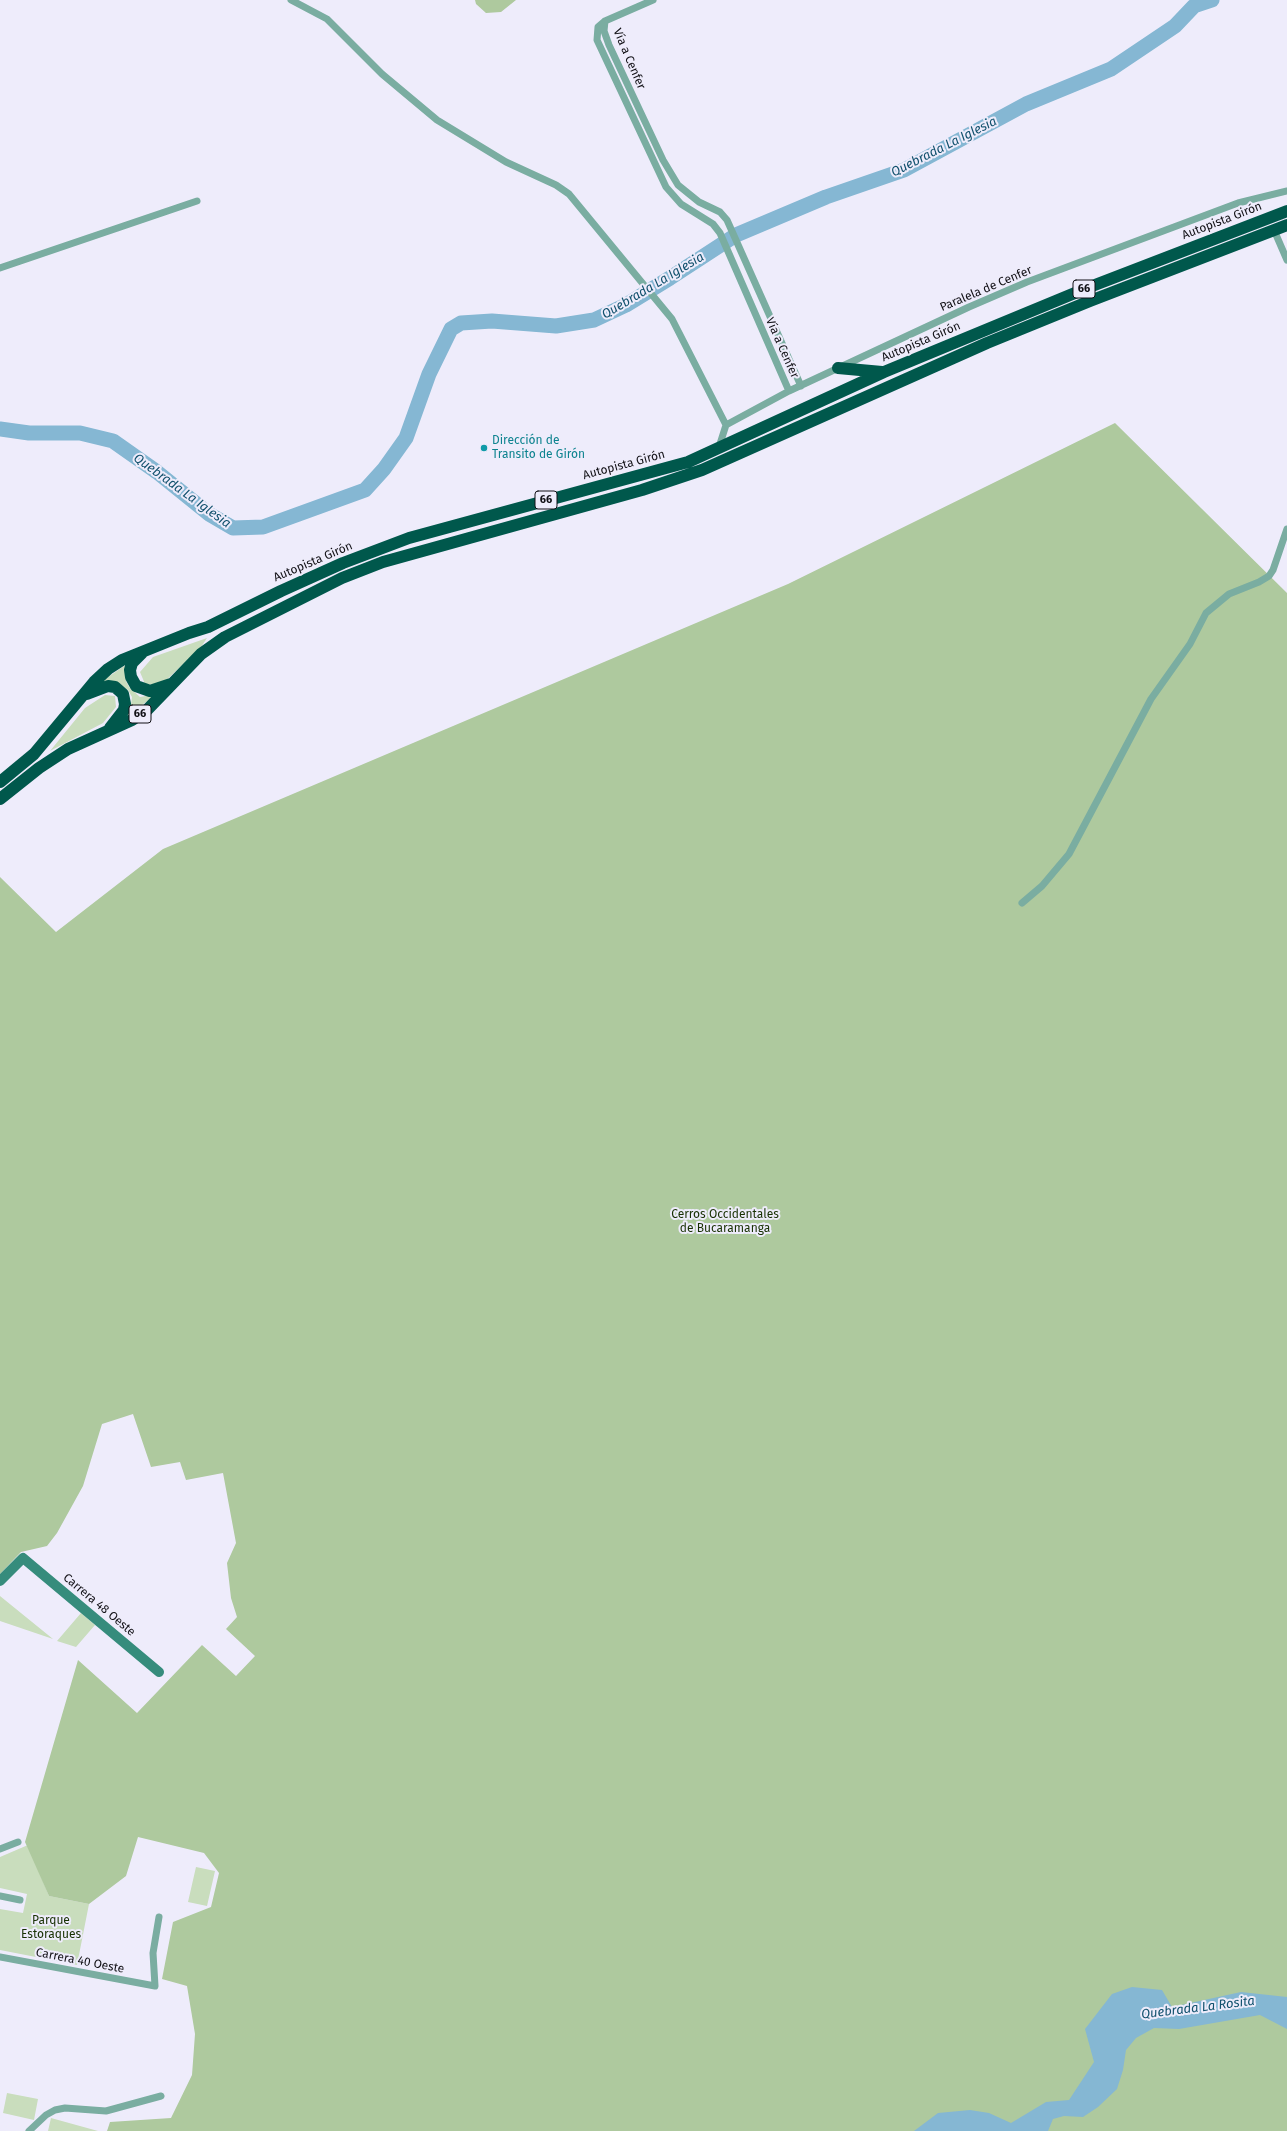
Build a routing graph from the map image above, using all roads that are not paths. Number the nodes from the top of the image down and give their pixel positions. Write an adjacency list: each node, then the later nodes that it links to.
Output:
1 (291, 0): 15 (street)
2 (653, 0): 3 (street)
3 (605, 22): 13 (street, Vía a Cenfer); 14 (street, Vía a Cenfer)
4 (1287, 191): 11 (street, Paralela de Cenfer)
5 (197, 201): 10 (street)
6 (1287, 210): 12 (highway, Autopista Girón / 66)
7 (1287, 225): 8 (highway, 66)
8 (1274, 230): 9 (street); 19 (highway, 66)
9 (1287, 260)
10 (0, 268)
11 (838, 368): 12 (highway); 13 (street, Paralela de Cenfer)
12 (884, 372): 16 (highway, Autopista Girón / 66)
13 (801, 386): 14 (street, Paralela de Cenfer)
14 (789, 391): 15 (street, Paralela de Cenfer)
15 (726, 424): 16 (street)
16 (719, 447): 18 (highway, Autopista Girón / 66)
17 (1287, 529): 24 (street)
18 (144, 651): 19 (highway); 20 (highway, Autopista Girón / 66)
19 (172, 684): 21 (highway, 66)
20 (82, 696): 21 (highway); 22 (highway, Autopista Girón / 66)
21 (108, 731): 23 (highway, 66)
22 (0, 782)
23 (0, 799)
24 (1022, 903)
25 (0, 1581): 26 (street, Carrera 48 Oeste)
26 (159, 1672)
27 (18, 1842): 28 (street)
28 (0, 1849)
29 (0, 1896): 30 (street)
30 (20, 1900)
31 (159, 1917): 32 (street, Carrera 40 Oeste)
32 (0, 1957)
33 (161, 2096): 34 (street)
34 (32, 2129)

